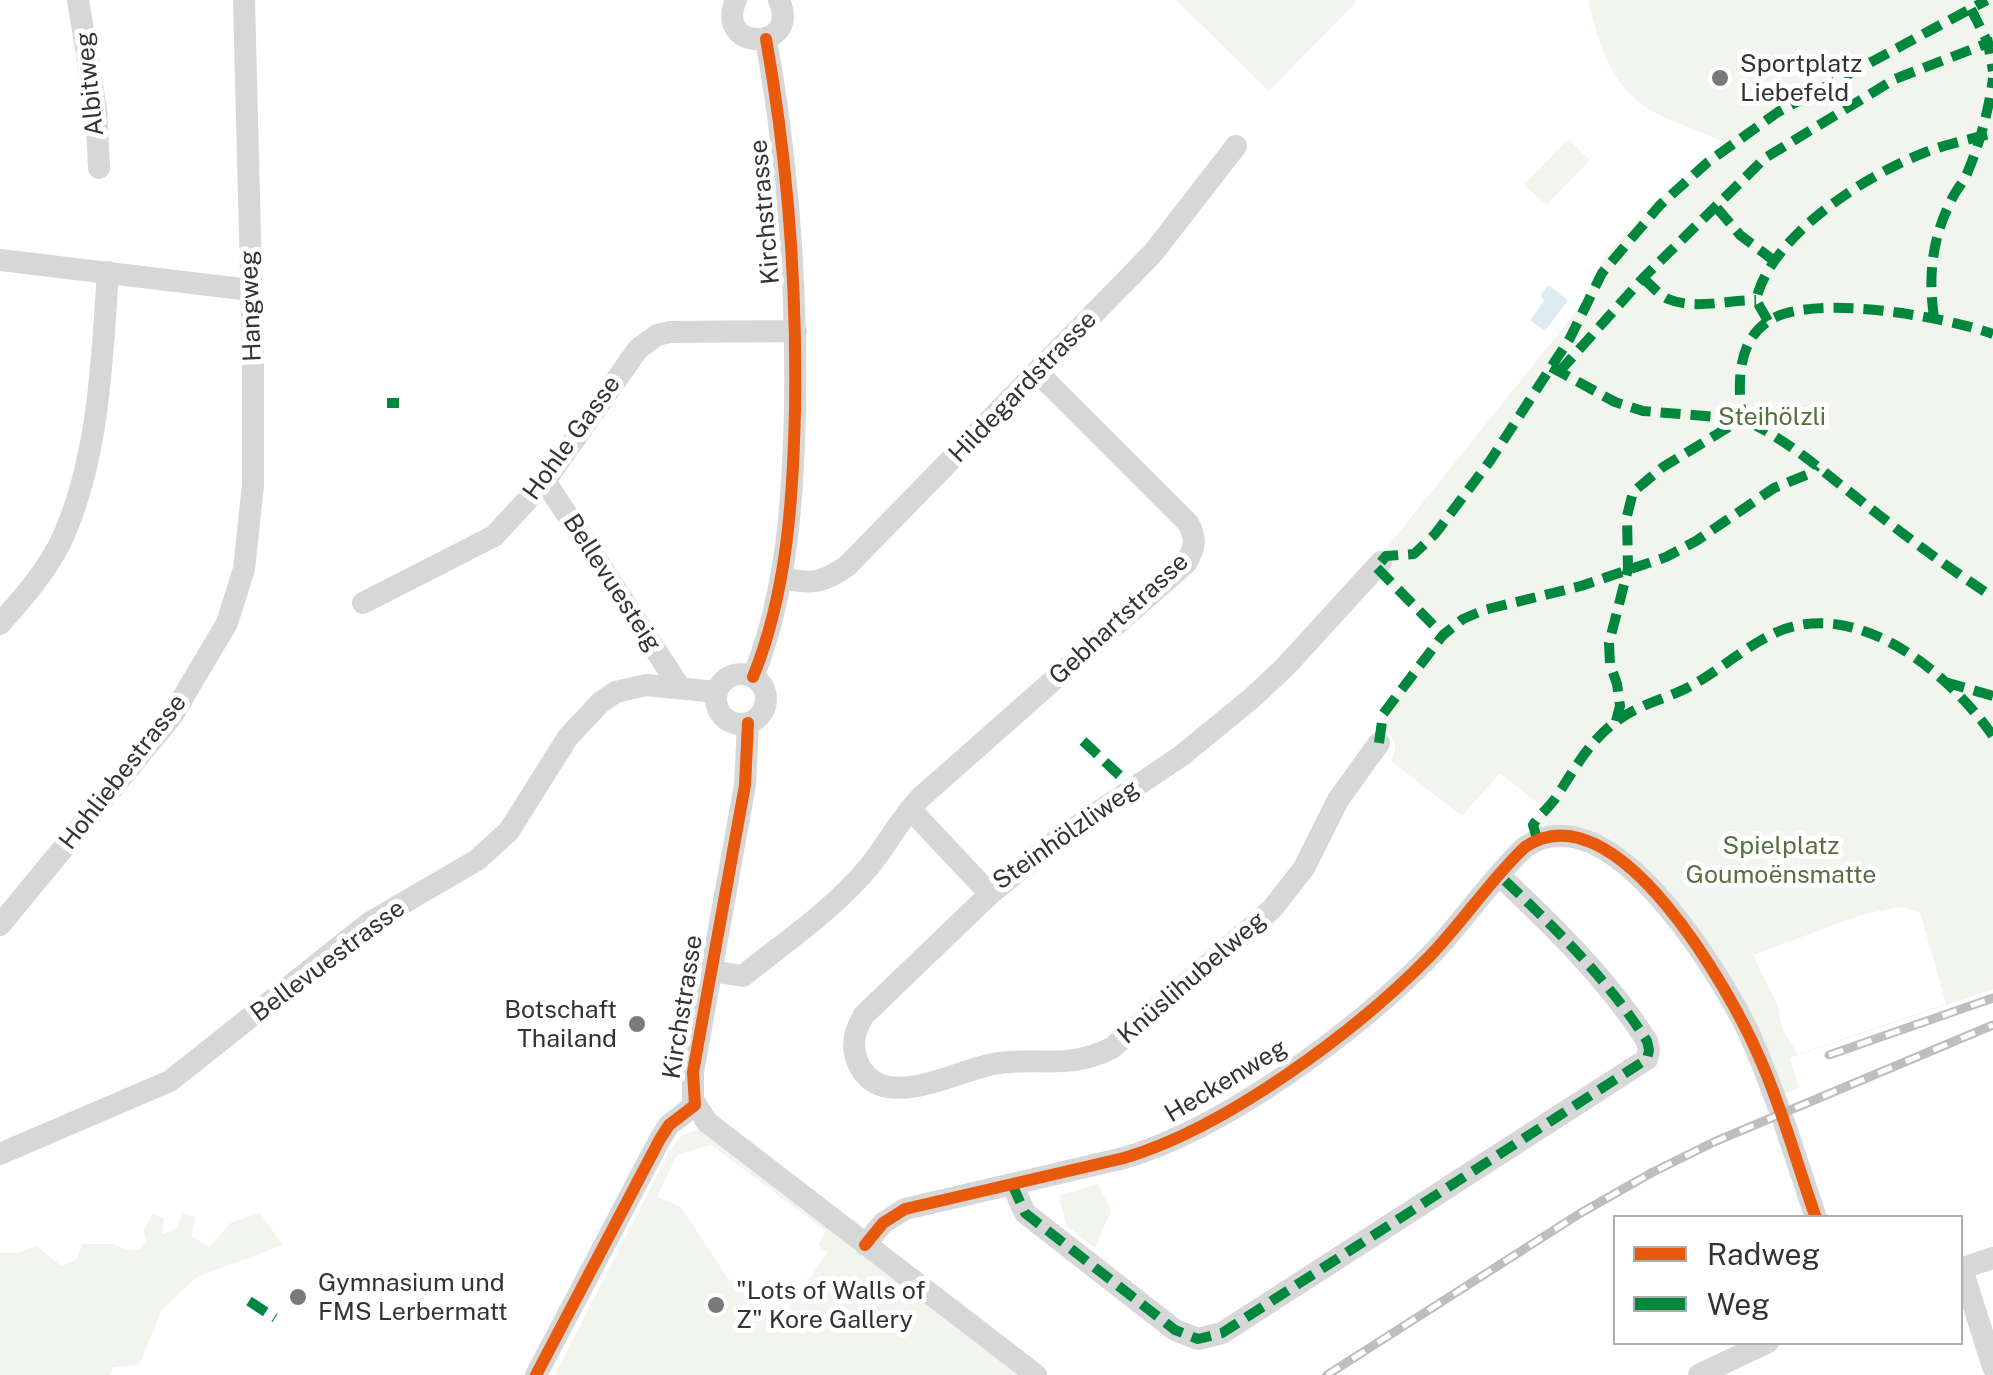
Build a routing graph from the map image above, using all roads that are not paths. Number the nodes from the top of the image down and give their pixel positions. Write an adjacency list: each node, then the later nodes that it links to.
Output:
1 (78, 0): 7 (street, Albitweg)
2 (244, 0): 10 (street, Hangweg)
3 (736, 0): 5 (street)
4 (780, 1): 5 (street)
5 (766, 39): 11 (street, Kirchstrasse)
6 (1236, 146): 12 (street, Hildegardstrasse)
7 (98, 168)
8 (0, 260): 9 (street)
9 (108, 272): 10 (street); 18 (street)
10 (250, 290): 17 (street, Hangweg)
11 (796, 331): 13 (street, Hohle Gasse); 15 (street, Kirchstrasse)
12 (1038, 373): 15 (street, Hildegardstrasse); 24 (street, Gebhartstrasse)
13 (545, 480): 16 (street, Hohle Gasse); 20 (street, Bellevuesteig)
14 (1381, 562): 26 (street, Steinhölzliweg)
15 (781, 578): 19 (street, Kirchstrasse)
16 (363, 604)
17 (232, 610): 27 (street, Hohliebestrasse)
18 (0, 624)
19 (752, 678): 21 (street); 22 (street, Kirchstrasse)
20 (680, 686): 21 (street, Bellevuestrasse); 30 (street, Bellevuestrasse)
21 (717, 692): 22 (street)
22 (748, 723): 28 (street, Kirchstrasse)
23 (1379, 743): 26 (street, Knüslihubelweg)
24 (910, 808): 26 (street, Steinhölzliweg); 28 (street)
25 (1499, 875): 31 (street, Heckenweg); 31 (street); 32 (street, Heckenweg)
26 (990, 894)
27 (0, 925)
28 (711, 971): 29 (street, Kirchstrasse)
29 (694, 1105): 33 (street); 39 (street, Kirchstrasse)
30 (0, 1154)
31 (1012, 1184): 33 (street, Heckenweg)
32 (1815, 1215)
33 (865, 1245): 40 (street)
34 (1993, 1258): 35 (street)
35 (1963, 1268)
36 (1963, 1275): 38 (street)
37 (1762, 1345): 41 (street)
38 (1993, 1368)
39 (536, 1375)
40 (1036, 1375)
41 (1700, 1375)

